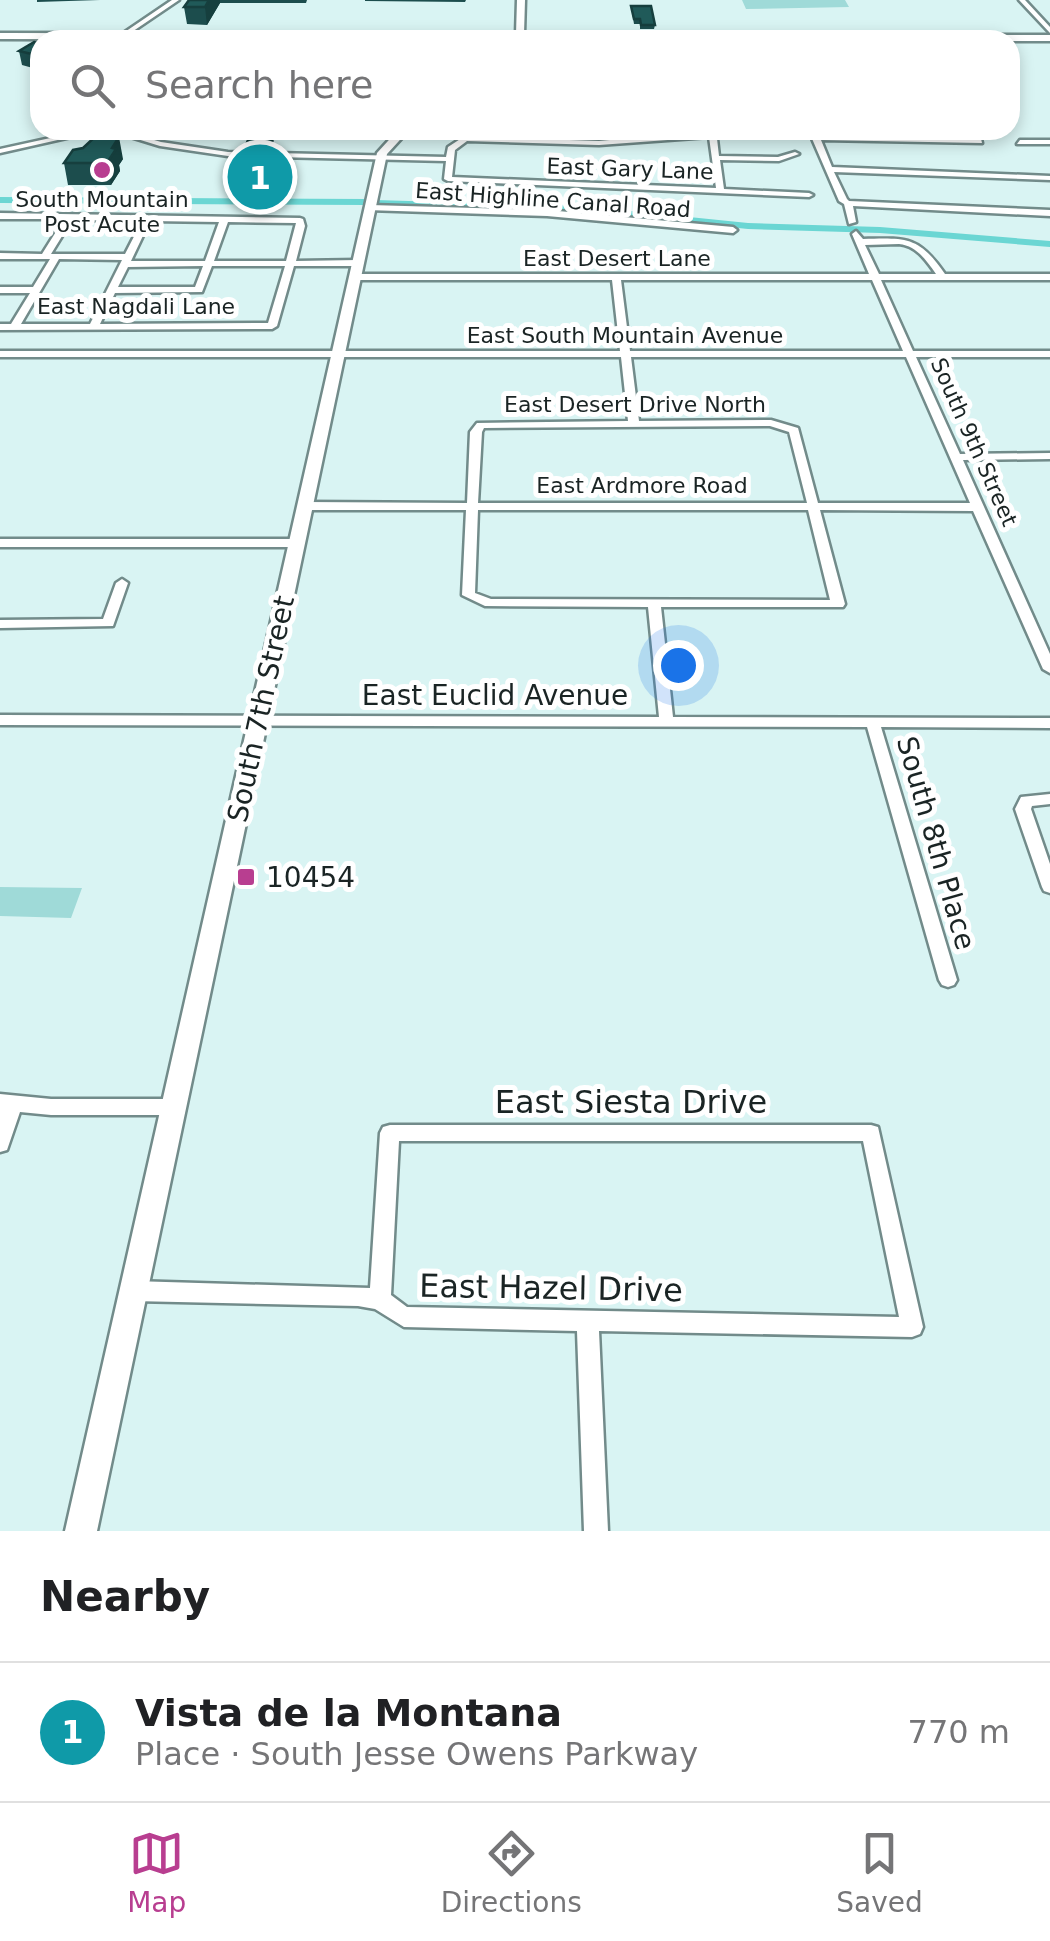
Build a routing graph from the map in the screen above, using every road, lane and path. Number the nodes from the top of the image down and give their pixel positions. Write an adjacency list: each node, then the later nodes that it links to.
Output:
1 (176, 0): 4 (street)
2 (521, 0): 5 (main road)
3 (1022, 0): 7 (street)
4 (132, 30)
5 (520, 30)
6 (1020, 34): 7 (main road)
7 (1050, 34)
8 (0, 36): 9 (main road)
9 (30, 36)
10 (49, 140): 20 (street)
11 (158, 140): 24 (street)
12 (392, 140): 24 (main road, South 7th Street)
13 (462, 140): 23 (street)
14 (497, 140): 15 (street)
15 (629, 140)
16 (715, 140): 22 (street)
17 (817, 140): 25 (street, South 9th Street)
18 (1020, 142): 19 (street)
19 (1050, 142)
20 (0, 150)
21 (796, 154): 22 (street)
22 (718, 158): 27 (street)
23 (448, 159): 24 (street); 27 (street, East Gary Lane)
24 (380, 160): 30 (main road, South 7th Street)
25 (829, 169): 26 (street); 29 (street, South 9th Street)
26 (1048, 178)
27 (720, 190): 28 (street, East Gary Lane)
28 (809, 195)
29 (848, 203): 31 (street); 37 (street, South 9th Street)
30 (370, 208): 36 (street, East Highline Canal Road); 44 (main road, South 7th Street)
31 (1050, 213)
32 (0, 216): 33 (street)
33 (70, 216): 34 (street); 39 (street)
34 (148, 217): 35 (street); 41 (street)
35 (225, 218): 42 (street); 43 (street)
36 (733, 230)
37 (856, 233): 45 (street); 48 (street, South 9th Street)
38 (0, 256): 39 (street, East Desert Lane)
39 (44, 256): 40 (street, East Desert Lane)
40 (56, 256): 41 (street, East Desert Lane); 50 (street)
41 (128, 260): 43 (street, East Desert Lane); 51 (street)
42 (290, 263): 43 (street, East Desert Lane); 44 (street, East Desert Lane); 53 (street, East Nagdali Lane)
43 (208, 264): 51 (street)
44 (356, 270): 47 (street, East Desert Lane); 56 (main road, South 7th Street)
45 (942, 277): 46 (street, East Desert Lane); 48 (street, East Desert Lane)
46 (1050, 277)
47 (616, 278): 48 (street, East Desert Lane); 59 (street)
48 (878, 278): 60 (street, South 9th Street)
49 (0, 290): 50 (street)
50 (36, 290): 55 (street)
51 (112, 290): 53 (street)
52 (55, 326): 53 (street, East Nagdali Lane); 55 (street, East Nagdali Lane); 58 (street)
53 (94, 326)
54 (0, 327): 55 (street, East Nagdali Lane)
55 (14, 327)
56 (338, 354): 58 (street, East South Mountain Avenue); 59 (street, East South Mountain Avenue); 66 (main road, South 7th Street)
57 (0, 356): 58 (street, East South Mountain Avenue)
58 (39, 356)
59 (626, 356): 60 (street, East South Mountain Avenue); 62 (street)
60 (911, 356): 61 (street, East South Mountain Avenue); 63 (street, South 9th Street)
61 (1050, 356)
62 (634, 424): 65 (street, East Desert Drive North); 67 (street, East Desert Drive North)
63 (956, 456): 64 (street); 68 (street, South 9th Street)
64 (1050, 456)
65 (471, 505): 66 (street, East Ardmore Road); 67 (street, East Ardmore Road); 72 (street)
66 (305, 506): 69 (main road, South 7th Street)
67 (811, 506): 68 (street, East Ardmore Road); 72 (street)
68 (978, 507): 74 (street, South 9th Street)
69 (297, 543): 70 (street); 75 (main road, South 7th Street)
70 (0, 544)
71 (122, 583): 73 (street)
72 (654, 602): 77 (street)
73 (0, 624)
74 (1050, 669)
75 (258, 719): 76 (street, East Euclid Avenue); 77 (street, East Euclid Avenue); 84 (main road, South 7th Street)
76 (0, 720)
77 (666, 720): 78 (street, East Euclid Avenue)
78 (872, 722): 79 (street, East Euclid Avenue); 82 (street, South 8th Place)
79 (1050, 722)
80 (1050, 799): 81 (street)
81 (1050, 887)
82 (948, 980)
83 (7, 1103): 84 (street); 85 (street)
84 (172, 1108): 86 (main road, South 7th Street)
85 (0, 1144)
86 (134, 1291): 87 (street, East Hazel Drive); 90 (main road, South 7th Street)
87 (380, 1300): 88 (street, East Hazel Drive); 89 (street, East Siesta Drive)
88 (588, 1322): 89 (street, East Hazel Drive); 91 (street)
89 (912, 1327)
90 (81, 1531)
91 (596, 1531)

